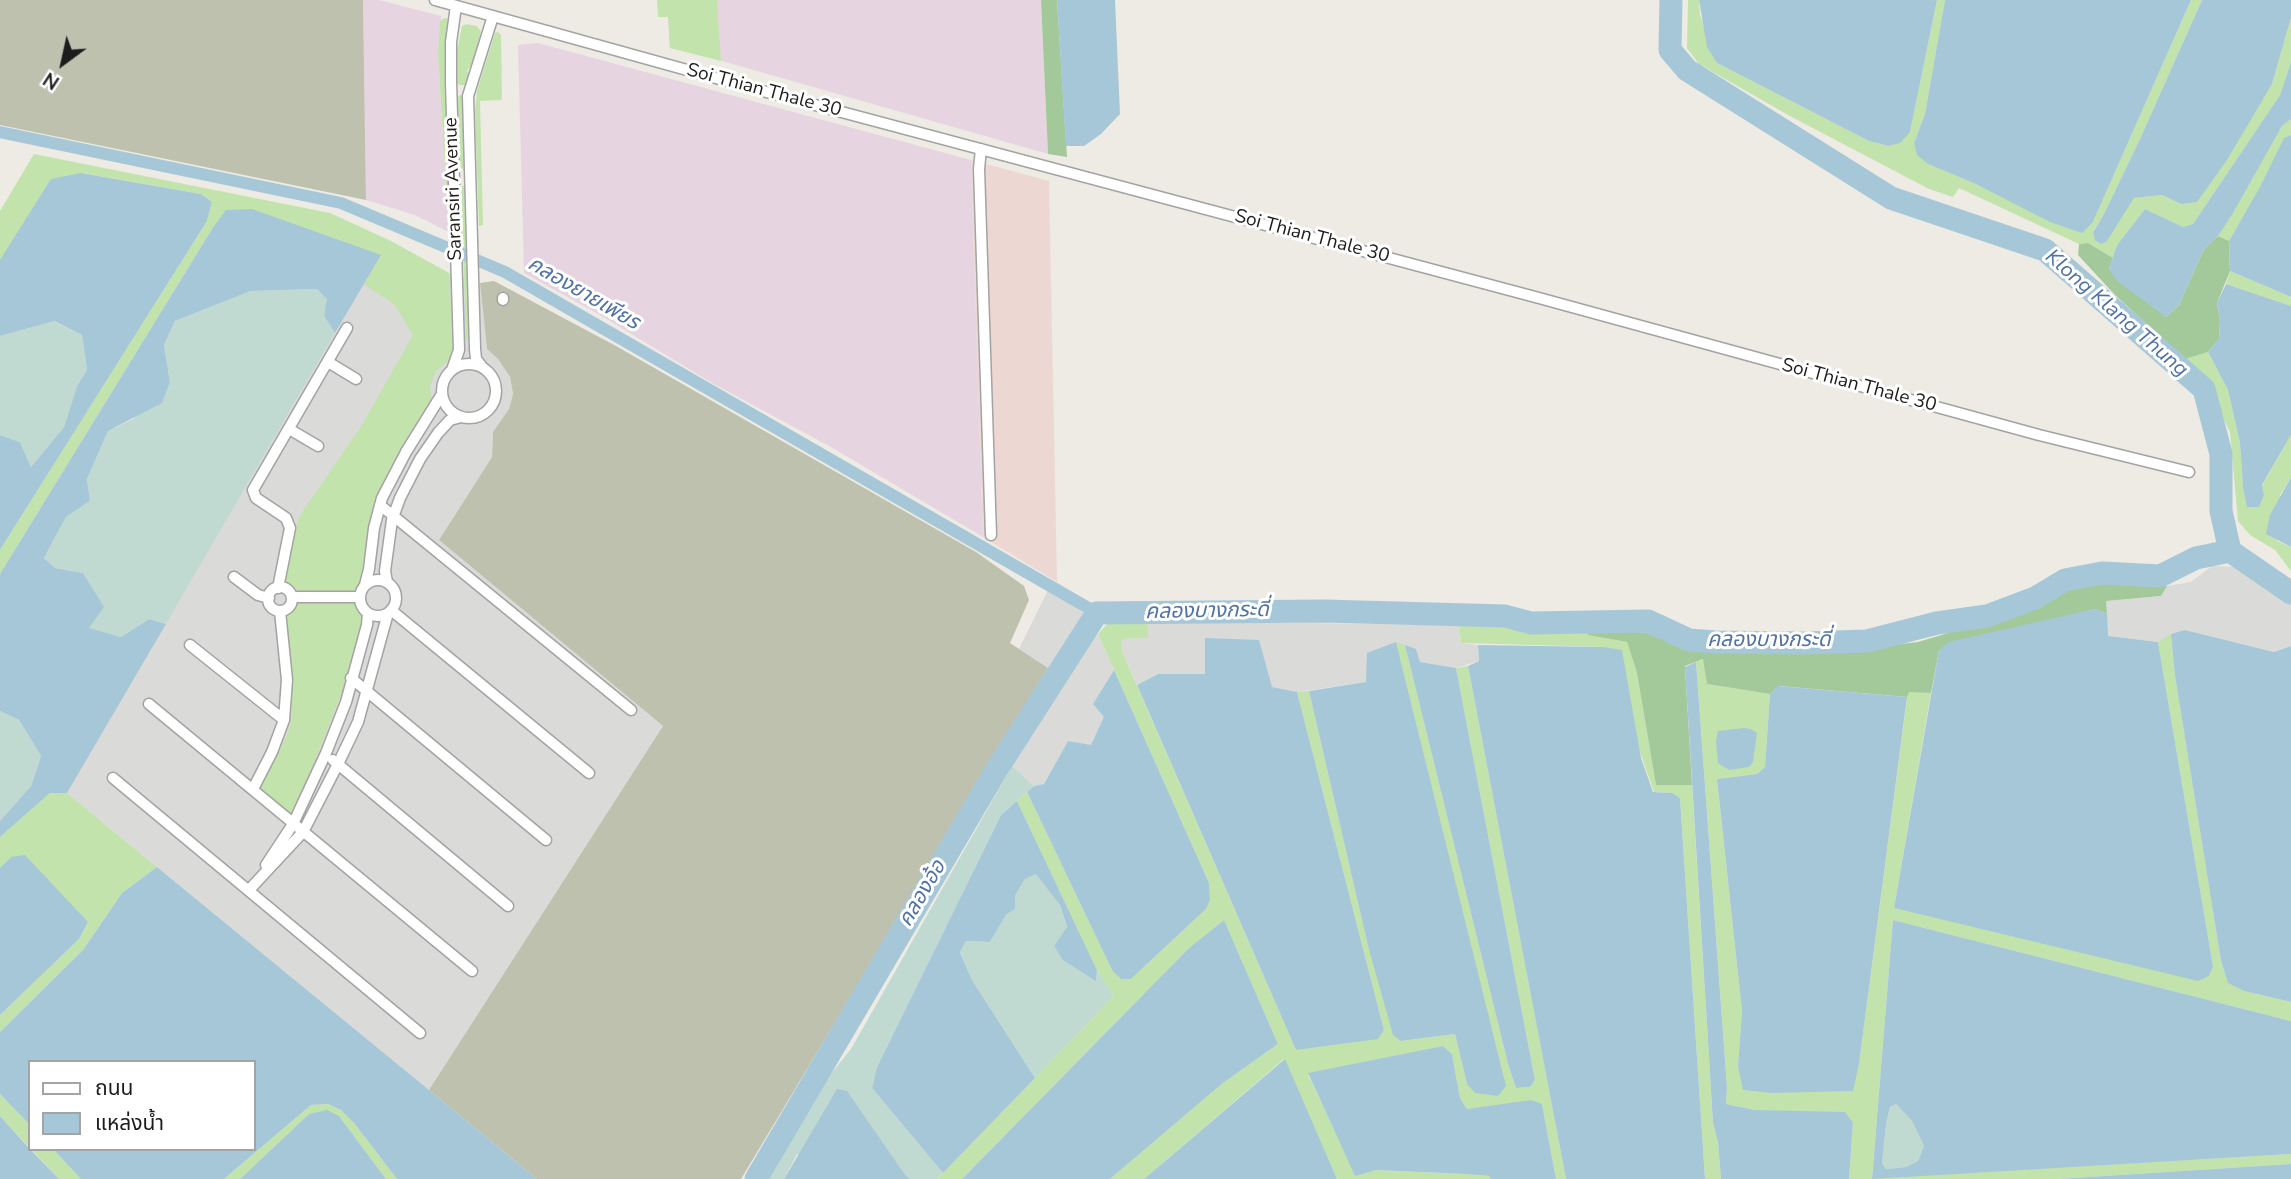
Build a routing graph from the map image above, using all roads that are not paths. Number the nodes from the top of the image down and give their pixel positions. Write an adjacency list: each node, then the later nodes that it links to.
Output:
1 (435, 0): 2 (street, Soi Thian Thale 30)
2 (456, 6): 3 (street, Soi Thian Thale 30); 5 (street, Saransiri Avenue)
3 (493, 16): 4 (street, Saransiri Avenue); 6 (street, Soi Thian Thale 30)
4 (471, 84): 5 (street); 8 (street, Saransiri Avenue)
5 (451, 87): 7 (street, Saransiri Avenue)
6 (981, 149): 18 (street, Soi Thian Thale 30); 21 (street)
7 (454, 179): 8 (street); 12 (street, Saransiri Avenue)
8 (471, 179): 11 (street, Saransiri Avenue)
9 (347, 328): 10 (street)
10 (328, 362): 13 (street); 16 (street)
11 (483, 368): 12 (street); 15 (street)
12 (452, 370): 14 (street)
13 (356, 379)
14 (442, 394): 15 (street); 19 (street)
15 (461, 417): 20 (street)
16 (289, 429): 17 (street); 25 (street)
17 (318, 446)
18 (2189, 472)
19 (380, 505): 20 (street); 24 (street)
20 (394, 514): 23 (street); 36 (street)
21 (991, 535)
22 (234, 577): 28 (street)
23 (387, 582): 24 (street); 30 (street)
24 (365, 585): 27 (street)
25 (278, 587): 26 (street); 28 (street)
26 (292, 597): 27 (street); 29 (street)
27 (360, 597): 31 (street)
28 (269, 598): 29 (street)
29 (281, 611): 37 (street)
30 (390, 611): 31 (street); 34 (street); 40 (street)
31 (368, 612): 33 (street)
32 (190, 645): 37 (street)
33 (351, 678): 34 (street); 38 (street)
34 (366, 691): 39 (street); 45 (street)
35 (149, 704): 42 (street)
36 (631, 710)
37 (284, 720): 42 (street)
38 (326, 754): 39 (street); 43 (street)
39 (338, 764): 44 (street); 47 (street)
40 (589, 773)
41 (113, 778): 46 (street)
42 (253, 789): 43 (street)
43 (293, 824): 44 (street); 46 (street)
44 (303, 832): 46 (street); 48 (street)
45 (547, 840)
46 (249, 890): 49 (street)
47 (508, 906)
48 (472, 971)
49 (420, 1033)

